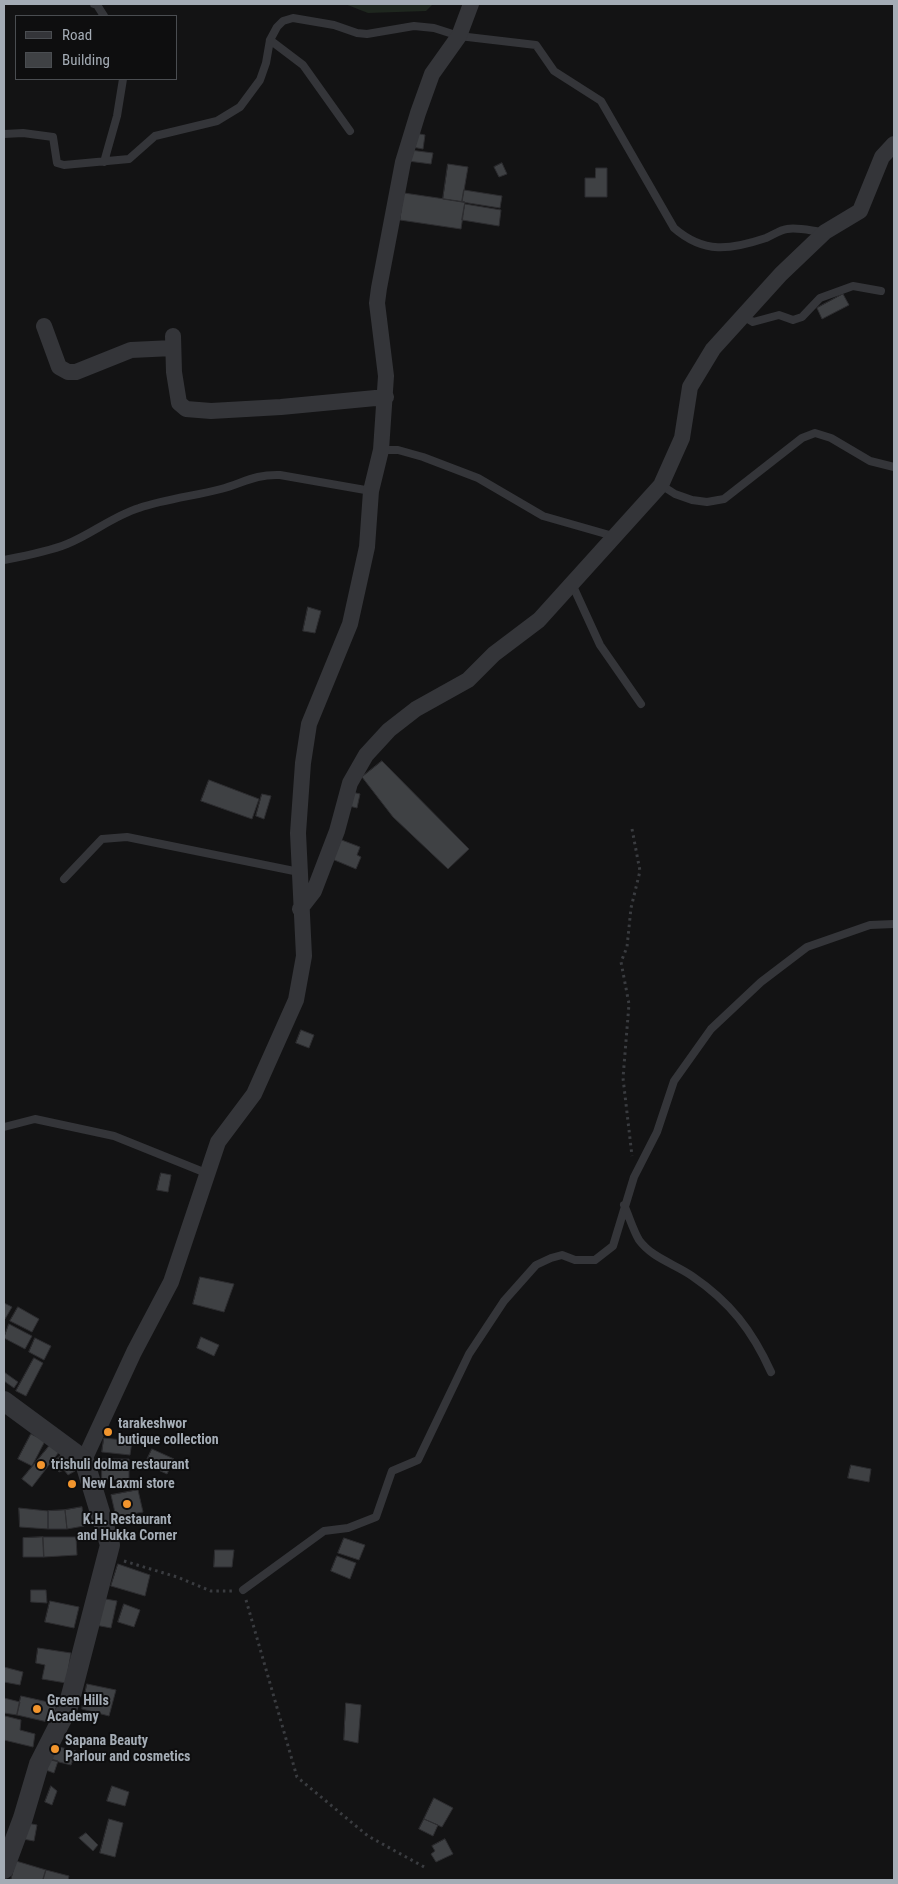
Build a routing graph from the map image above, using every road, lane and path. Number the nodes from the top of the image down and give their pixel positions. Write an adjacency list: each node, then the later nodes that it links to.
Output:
1 (94, 4): 3 (lane)
2 (471, 4): 4 (street)
3 (103, 15)
4 (459, 36): 5 (lane); 11 (lane); 15 (street)
5 (270, 40): 7 (lane); 10 (lane)
6 (123, 80): 10 (lane)
7 (350, 131)
8 (4, 134): 10 (lane)
9 (894, 144): 11 (street)
10 (104, 162)
11 (825, 232): 13 (street)
12 (881, 291): 13 (lane)
13 (743, 316): 18 (street)
14 (44, 326): 15 (street)
15 (386, 396): 16 (street)
16 (381, 450): 19 (street); 20 (lane)
17 (894, 467): 18 (lane)
18 (661, 485): 20 (street)
19 (371, 491): 21 (lane); 25 (street)
20 (613, 536): 22 (street)
21 (4, 560)
22 (572, 584): 23 (lane); 27 (street)
23 (641, 704)
24 (632, 829): 31 (path)
25 (299, 872): 26 (lane); 27 (street)
26 (64, 879)
27 (300, 909): 30 (street)
28 (894, 924): 31 (lane)
29 (4, 1127): 30 (lane)
30 (206, 1174): 35 (street)
31 (634, 1177): 32 (lane)
32 (624, 1204): 33 (lane); 37 (lane)
33 (771, 1372)
34 (4, 1401): 35 (street)
35 (84, 1460): 36 (street)
36 (106, 1560): 37 (path); 39 (street)
37 (243, 1590): 38 (path)
38 (426, 1868)
39 (4, 1869)

